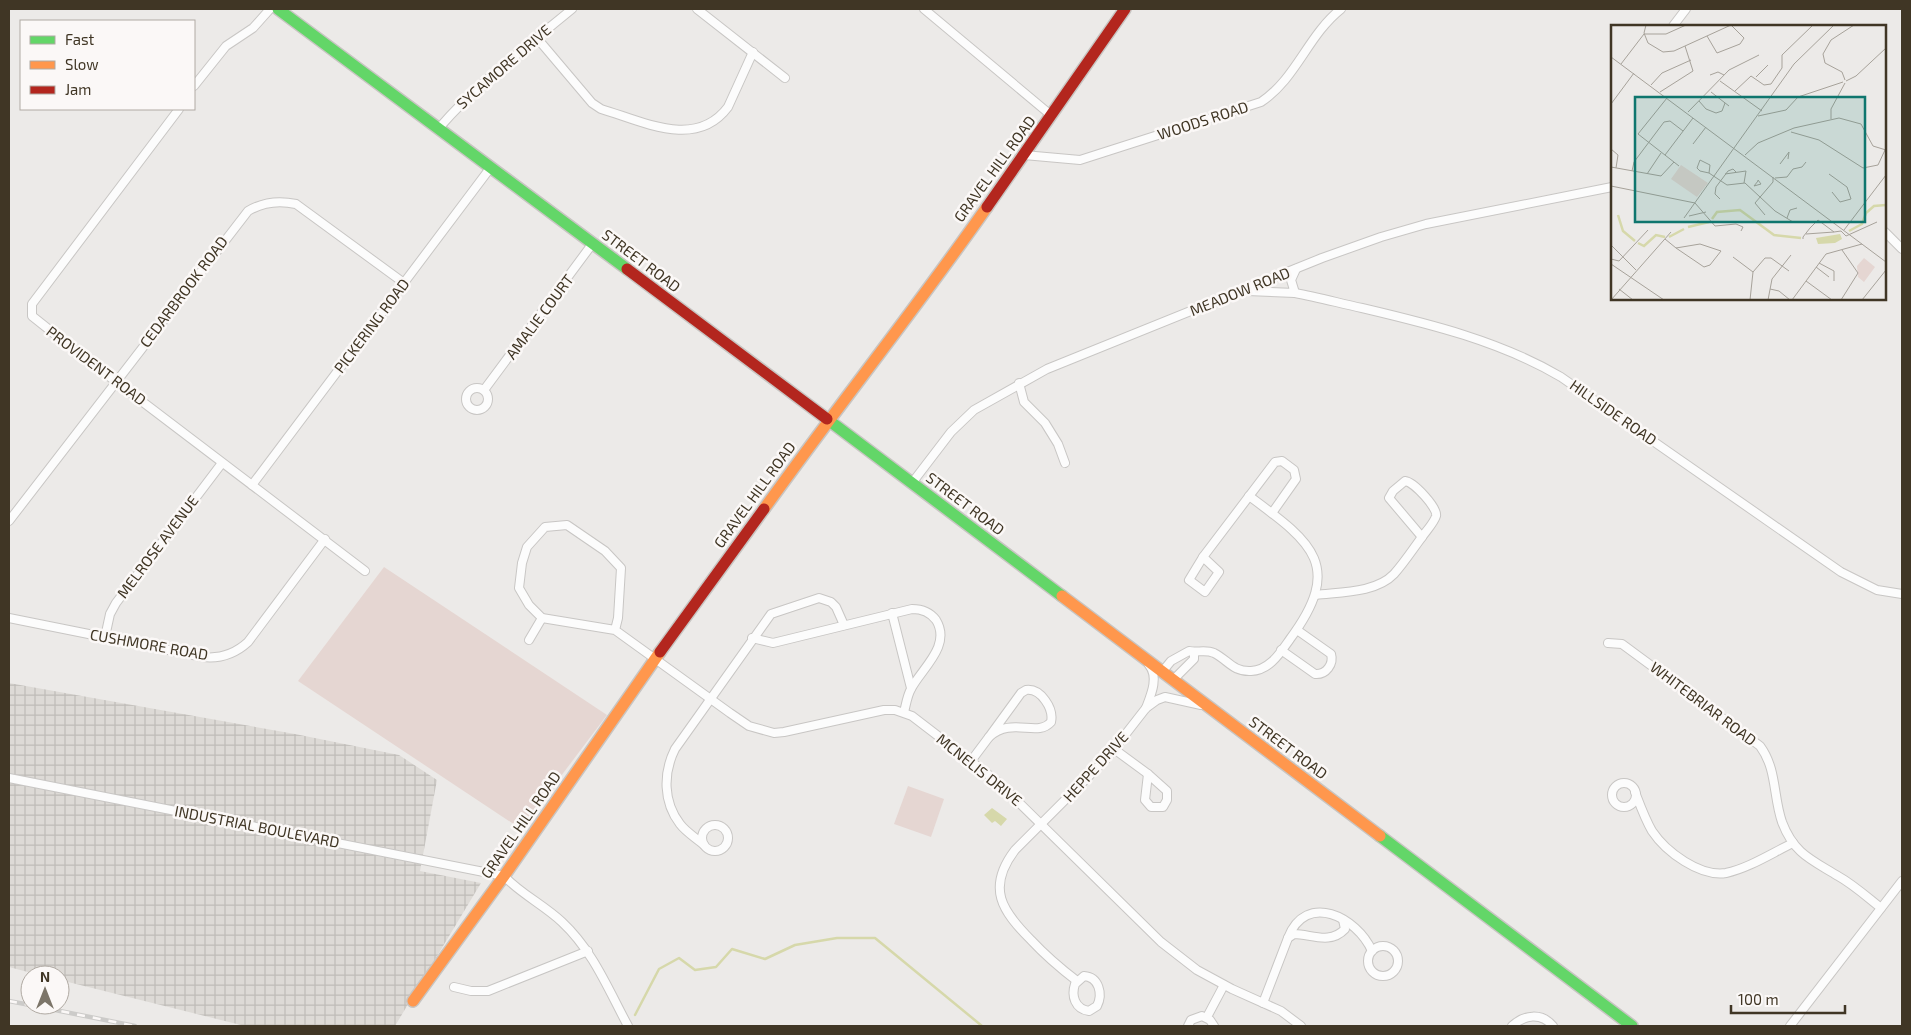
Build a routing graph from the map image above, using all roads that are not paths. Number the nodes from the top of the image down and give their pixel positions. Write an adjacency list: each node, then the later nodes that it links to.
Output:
1 (270, 9): 13 (street)
2 (278, 9): 16 (main road, STREET ROAD)
3 (572, 9): 10 (street, SYCAMORE DRIVE)
4 (697, 9): 11 (street)
5 (924, 9): 15 (street)
6 (1125, 9): 15 (main road, GRAVEL HILL ROAD)
7 (1341, 9): 17 (street, WOODS ROAD)
8 (1686, 9): 9 (street)
9 (1674, 25)
10 (537, 38): 11 (street); 16 (street, SYCAMORE DRIVE)
11 (753, 52): 12 (street)
12 (785, 78)
13 (195, 85)
14 (178, 110): 27 (street, PROVIDENT ROAD)
15 (1052, 116): 17 (main road, GRAVEL HILL ROAD)
16 (439, 128): 18 (main road, STREET ROAD)
17 (1024, 155): 30 (main road, GRAVEL HILL ROAD)
18 (490, 167): 21 (main road, STREET ROAD); 24 (street, PICKERING ROAD)
19 (1611, 186): 23 (street, MEADOW ROAD)
20 (1886, 233): 22 (street)
21 (593, 243): 29 (street, AMALIE COURT); 30 (main road, STREET ROAD)
22 (1902, 249)
23 (1297, 269): 25 (street, MEADOW ROAD); 26 (street)
24 (404, 283): 27 (street, CEDARBROOK ROAD); 34 (street, PICKERING ROAD)
25 (1243, 291): 26 (street, HILLSIDE ROAD); 28 (street, MEADOW ROAD)
26 (1295, 293): 42 (street, HILLSIDE ROAD)
27 (116, 381): 31 (street, PROVIDENT ROAD); 37 (street, CEDARBROOK ROAD)
28 (1019, 383): 32 (street); 33 (street, MEADOW ROAD)
29 (484, 390)
30 (828, 420): 33 (main road, STREET ROAD); 56 (main road, GRAVEL HILL ROAD)
31 (222, 462): 34 (street, PROVIDENT ROAD); 50 (street, MELROSE AVENUE)
32 (1065, 463)
33 (912, 484): 57 (main road, STREET ROAD)
34 (252, 485): 39 (street, PROVIDENT ROAD)
35 (1250, 496): 36 (street); 36 (street); 40 (street)
36 (1272, 513): 43 (street)
37 (9, 521)
38 (1422, 537): 38 (street); 43 (street)
39 (325, 539): 41 (street, PROVIDENT ROAD); 50 (street, CUSHMORE ROAD)
40 (1203, 557): 40 (street)
41 (365, 571)
42 (1902, 594)
43 (1316, 595): 49 (street)
44 (892, 613): 47 (street); 60 (street); 60 (street)
45 (9, 618): 50 (street, CUSHMORE ROAD)
46 (542, 618): 48 (street); 48 (street); 52 (street)
47 (844, 625): 51 (street); 51 (street)
48 (615, 630): 56 (street)
49 (1297, 630): 54 (street); 54 (street)
50 (105, 638)
51 (752, 638): 61 (street)
52 (529, 640)
53 (1608, 643): 72 (street, WHITEBRIAR ROAD)
54 (1282, 650): 55 (street)
55 (1194, 653): 58 (street); 59 (street)
56 (655, 658): 61 (street); 74 (main road, GRAVEL HILL ROAD)
57 (1144, 658): 58 (main road, STREET ROAD); 62 (street, HEPPE DRIVE)
58 (1162, 672): 59 (main road, STREET ROAD)
59 (1173, 680): 63 (main road, STREET ROAD)
60 (911, 688): 64 (street)
61 (710, 699): 64 (street); 73 (street)
62 (1146, 708): 63 (street, HEPPE DRIVE); 66 (street, HEPPE DRIVE)
63 (1210, 708): 93 (main road, STREET ROAD)
64 (904, 712): 67 (street, MCNELIS DRIVE)
65 (989, 737): 65 (street); 67 (street)
66 (1114, 749): 68 (street); 71 (street, HEPPE DRIVE)
67 (971, 761): 71 (street, MCNELIS DRIVE)
68 (1148, 774)
69 (9, 778): 74 (street, INDUSTRIAL BOULEVARD)
70 (1635, 792): 72 (street)
71 (1043, 825): 81 (street, HEPPE DRIVE); 82 (street, MCNELIS DRIVE)
72 (1793, 843): 76 (street)
73 (704, 845)
74 (504, 876): 79 (street); 84 (main road, GRAVEL HILL ROAD)
75 (1902, 881): 76 (street)
76 (1881, 908): 94 (street)
77 (1344, 924): 78 (street); 78 (street); 80 (street)
78 (1288, 938): 85 (street)
79 (588, 951): 83 (street); 87 (street)
80 (1372, 951)
81 (1077, 981): 81 (street)
82 (1224, 985): 85 (street, MCNELIS DRIVE); 86 (street)
83 (454, 987)
84 (413, 1001)
85 (1263, 1003): 90 (street, MCNELIS DRIVE)
86 (1207, 1017): 88 (street); 89 (street)
87 (628, 1026)
88 (1188, 1026)
89 (1214, 1026)
90 (1301, 1026)
91 (1512, 1026): 92 (street)
92 (1553, 1026)
93 (1632, 1026)
94 (1790, 1026)

